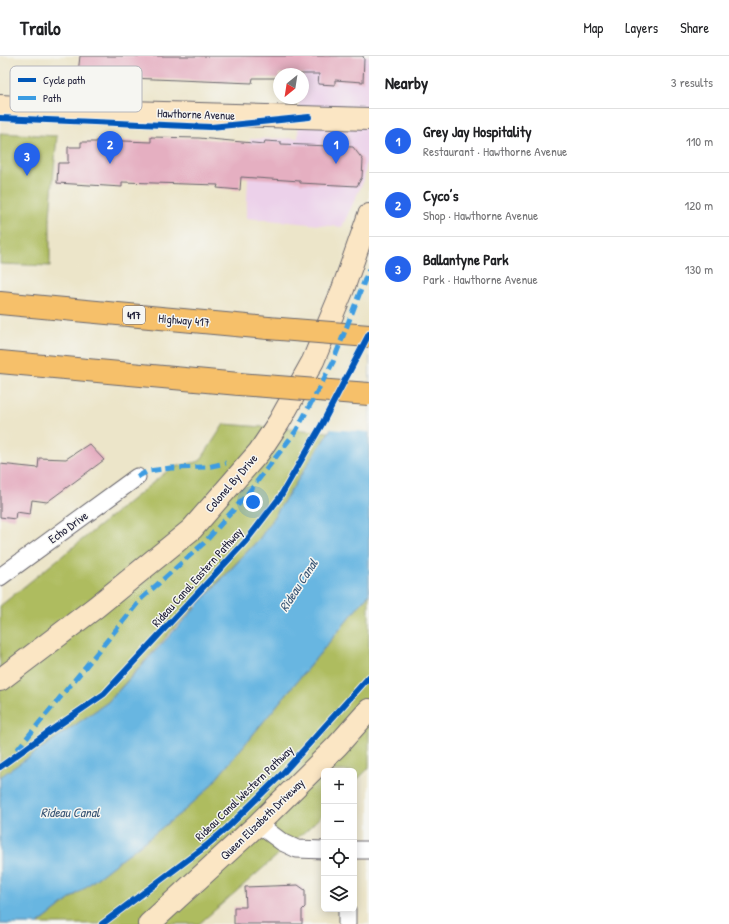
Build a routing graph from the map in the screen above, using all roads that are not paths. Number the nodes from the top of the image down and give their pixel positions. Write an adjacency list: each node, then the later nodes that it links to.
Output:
1 (0, 106): 2 (main road, Hawthorne Avenue)
2 (10, 106)
3 (134, 112): 4 (main road, Hawthorne Avenue)
4 (369, 119)
5 (369, 215): 12 (main road, Colonel By Drive)
6 (0, 303): 7 (highway, Highway 417 / 417, bridge)
7 (369, 336)
8 (0, 362): 9 (highway, bridge)
9 (369, 394)
10 (137, 477): 11 (street, Echo Drive)
11 (2, 573)
12 (0, 680)
13 (369, 710): 14 (main road, Queen Elizabeth Driveway)
14 (258, 824): 15 (street); 19 (main road, Queen Elizabeth Driveway)
15 (321, 850)
16 (357, 850): 17 (street)
17 (369, 850)
18 (347, 912): 20 (street)
19 (149, 924)
20 (347, 924)

